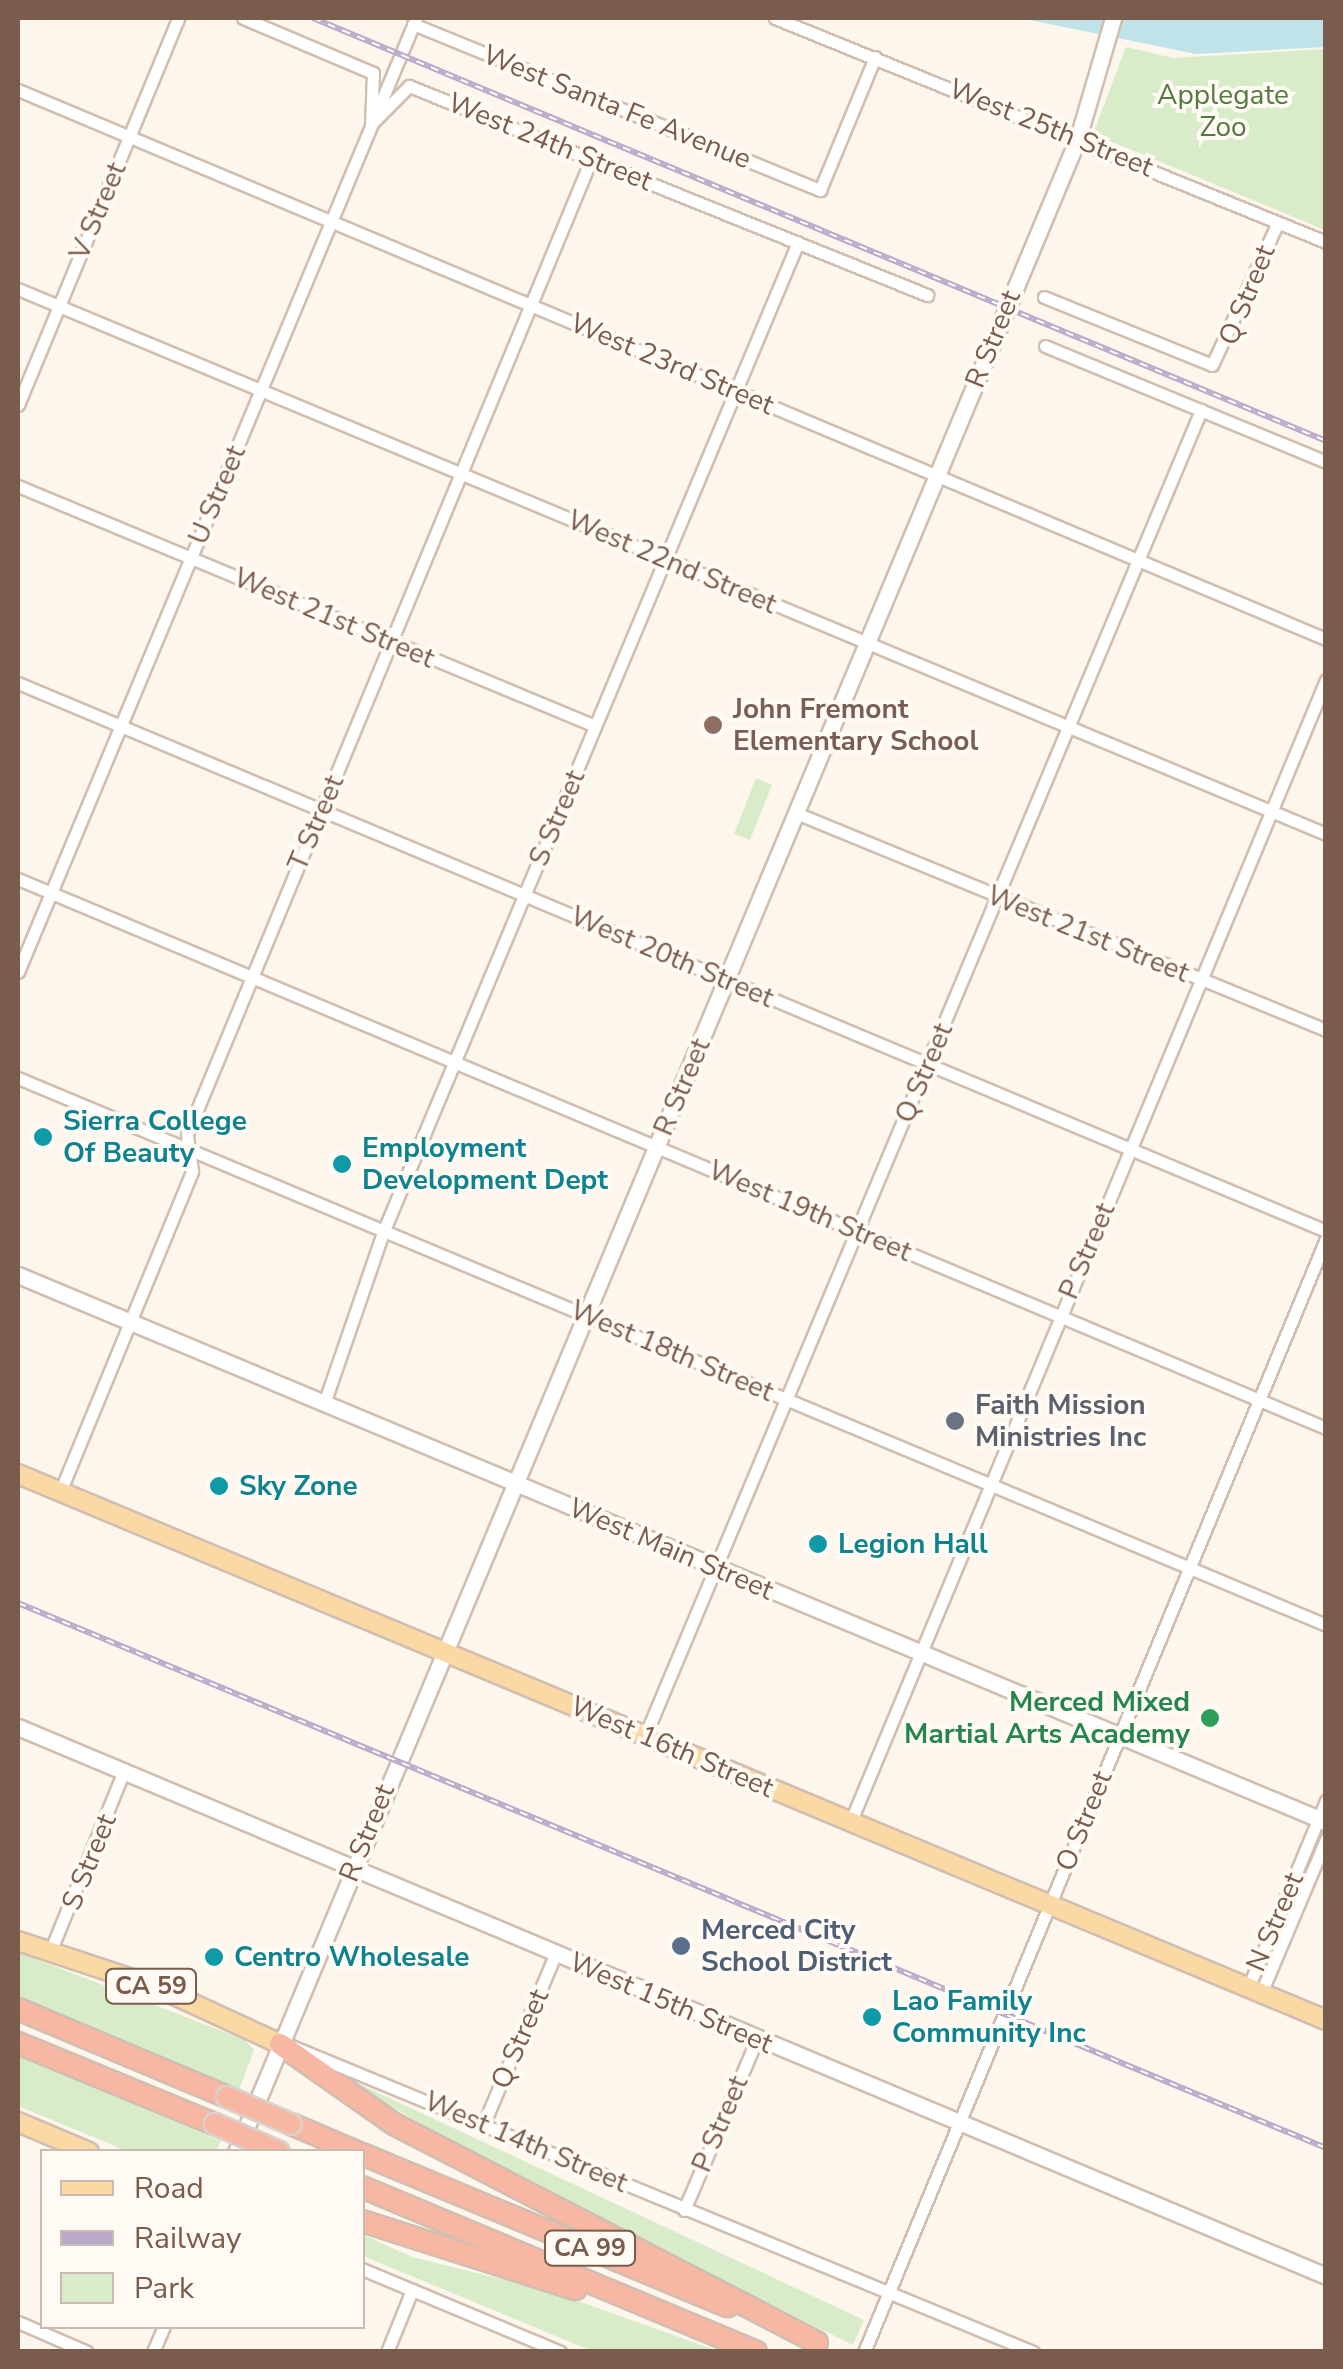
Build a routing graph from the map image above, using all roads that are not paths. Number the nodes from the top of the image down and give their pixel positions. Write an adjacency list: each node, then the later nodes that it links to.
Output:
1 (178, 18): 9 (street, V Street)
2 (242, 18): 8 (street)
3 (775, 18): 6 (street, West 25th Street)
4 (1114, 18): 10 (street, R Street)
5 (415, 21): 6 (street, West Santa Fe Avenue); 8 (street, U Street)
6 (876, 57): 10 (street, West 25th Street)
7 (18, 90): 9 (street, West 23rd Street)
8 (370, 124): 11 (street, West 24th Street); 12 (street, U Street)
9 (129, 137): 12 (street, West 23rd Street); 19 (street, V Street)
10 (1078, 138): 13 (street, West 25th Street); 28 (street, R Street)
11 (592, 158): 14 (street, West 24th Street); 20 (street, T Street)
12 (331, 221): 20 (street, West 23rd Street); 22 (street, U Street)
13 (1278, 222): 15 (street, West 25th Street); 18 (street, Q Street)
14 (798, 242): 17 (street, West 24th Street); 23 (street, S Street)
15 (1326, 242)
16 (18, 289): 19 (street, West 22nd Street)
17 (927, 295)
18 (1044, 297)
19 (59, 306): 22 (street, West 22nd Street); 24 (street, V Street)
20 (531, 306): 23 (street, West 23rd Street); 27 (street, T Street)
21 (1045, 346): 25 (street)
22 (260, 390): 27 (street, West 22nd Street); 30 (street, U Street)
23 (736, 391): 28 (street, West 23rd Street); 31 (street, S Street)
24 (18, 405)
25 (1202, 410): 26 (street); 32 (street, Q Street)
26 (1326, 462)
27 (461, 474): 31 (street, West 22nd Street); 34 (street, T Street)
28 (937, 476): 32 (street, West 23rd Street); 35 (street, R Street)
29 (18, 486): 30 (street, West 21st Street)
30 (190, 558): 34 (street, West 21st Street); 38 (street, U Street)
31 (665, 559): 35 (street, West 22nd Street); 39 (street, S Street)
32 (1138, 560): 33 (street, West 23rd Street); 40 (street, Q Street)
33 (1326, 639)
34 (392, 642): 39 (street, West 21st Street); 41 (street, T Street)
35 (867, 643): 40 (street, West 22nd Street); 43 (street, R Street)
36 (1326, 680): 42 (street, P Street)
37 (18, 683): 38 (street, West 20th Street)
38 (120, 726): 41 (street, West 20th Street); 46 (street, U Street)
39 (595, 726): 47 (street, S Street)
40 (1069, 727): 42 (street, West 22nd Street); 48 (street, Q Street)
41 (321, 810): 47 (street, West 20th Street); 50 (street, T Street)
42 (1272, 812): 44 (street, West 22nd Street); 52 (street, P Street)
43 (796, 813): 48 (street, West 21st Street); 51 (street, R Street)
44 (1326, 834)
45 (18, 878): 46 (street, West 19th Street)
46 (51, 892): 49 (street, U Street); 50 (street, West 19th Street)
47 (524, 896): 51 (street, West 20th Street); 54 (street, S Street)
48 (998, 896): 52 (street, West 21st Street); 55 (street, Q Street)
49 (18, 972)
50 (252, 978): 54 (street, West 19th Street); 59 (street, T Street)
51 (726, 980): 55 (street, West 20th Street); 57 (street, R Street)
52 (1200, 980): 53 (street, West 21st Street); 58 (street, P Street)
53 (1326, 1030)
54 (454, 1062): 57 (street, West 19th Street); 60 (street, S Street)
55 (928, 1064): 58 (street, West 20th Street); 62 (street, Q Street)
56 (18, 1078): 59 (street, West 18th Street)
57 (657, 1147): 62 (street, West 19th Street); 65 (street, R Street)
58 (1130, 1148): 61 (street, West 20th Street); 66 (street, P Street)
59 (190, 1150): 60 (street, West 18th Street); 67 (street, T Street)
60 (384, 1230): 65 (street, West 18th Street); 68 (street, S Street)
61 (1326, 1231)
62 (859, 1232): 66 (street, West 19th Street); 69 (street, Q Street)
63 (1326, 1239): 70 (street, O Street)
64 (18, 1276): 67 (street, West Main Street)
65 (586, 1316): 69 (street, West 18th Street); 73 (street, R Street)
66 (1060, 1316): 70 (street, West 19th Street); 74 (street, P Street)
67 (129, 1322): 68 (street, West Main Street); 75 (street, T Street)
68 (326, 1398): 73 (street, West Main Street)
69 (788, 1400): 74 (street, West 18th Street); 77 (street, Q Street)
70 (1259, 1400): 71 (street, West 19th Street); 76 (street, O Street)
71 (1326, 1428)
72 (18, 1474): 75 (main road, West 16th Street)
73 (515, 1484): 77 (street, West Main Street); 79 (street, R Street)
74 (990, 1485): 76 (street, West 18th Street); 80 (street, P Street)
75 (60, 1492): 79 (main road, West 16th Street)
76 (1188, 1568): 78 (street, West 18th Street); 83 (street, O Street)
77 (718, 1569): 80 (street, West Main Street); 82 (street, Q Street)
78 (1326, 1625)
79 (444, 1652): 82 (main road, West 16th Street); 89 (street, R Street)
80 (919, 1653): 83 (street, West Main Street); 87 (street, P Street)
81 (18, 1727): 84 (street, West 15th Street)
82 (645, 1736): 87 (main road, West 16th Street)
83 (1119, 1736): 86 (street, West Main Street); 90 (street, O Street)
84 (124, 1770): 89 (street, West 15th Street); 92 (street, S Street)
85 (1326, 1801): 86 (street, N Street)
86 (1322, 1821): 94 (street, N Street)
87 (850, 1822): 90 (main road, West 16th Street)
88 (1326, 1839): 94 (street, N Street)
89 (352, 1870): 93 (street, West 15th Street); 99 (street, R Street)
90 (1049, 1906): 94 (main road, West 16th Street); 102 (street, O Street)
91 (18, 1941): 92 (main road, West 14th Street / CA 59)
92 (50, 1952): 99 (main road, West 14th Street / CA 59)
93 (555, 1955): 97 (street, West 15th Street); 101 (street, Q Street)
94 (1254, 1991): 96 (main road, West 16th Street)
95 (18, 2010): 106 (highway, CA 99, bridge)
96 (1326, 2020)
97 (757, 2039): 102 (street, West 15th Street); 109 (street, P Street)
98 (18, 2043): 105 (highway, bridge)
99 (280, 2044): 101 (street, West 14th Street); 104 (street, R Street); 116 (highway, CA 59)
100 (18, 2122): 103 (main road)
101 (484, 2123): 109 (street, West 14th Street)
102 (959, 2124): 112 (street, West 15th Street); 114 (street, O Street)
103 (82, 2149)
104 (237, 2149)
105 (272, 2149)
106 (350, 2149)
107 (365, 2155): 116 (highway, CA 99)
108 (365, 2187): 117 (highway, CA 99)
109 (684, 2210): 114 (street, West 14th Street)
110 (365, 2223): 117 (highway)
111 (365, 2270): 113 (street)
112 (1326, 2276)
113 (412, 2290): 119 (street); 120 (street)
114 (888, 2292): 121 (street, O Street); 122 (street, West 14th Street)
115 (18, 2322): 118 (street)
116 (826, 2347)
117 (755, 2351)
118 (88, 2352)
119 (387, 2352)
120 (560, 2352)
121 (864, 2352)
122 (1033, 2352)

